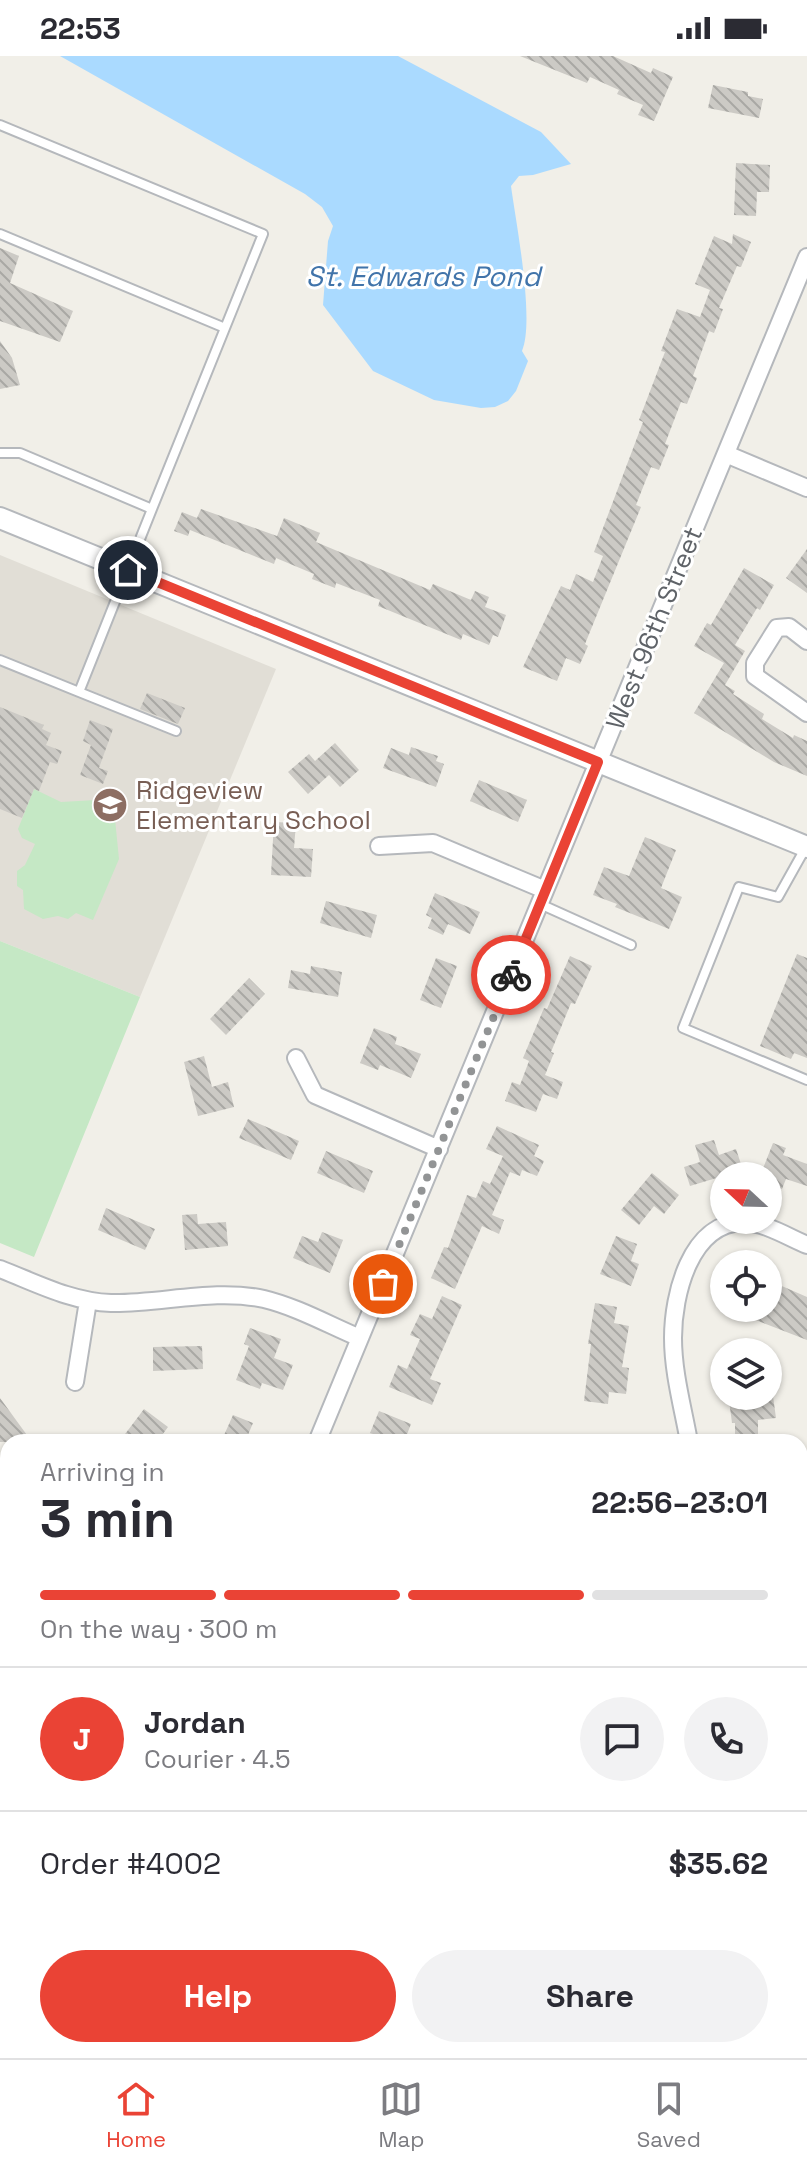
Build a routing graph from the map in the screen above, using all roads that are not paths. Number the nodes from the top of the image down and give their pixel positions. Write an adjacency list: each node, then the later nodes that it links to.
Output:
1 (0, 125): 4 (lane)
2 (0, 234): 4 (lane)
3 (807, 257): 6 (street, West 96th Street)
4 (225, 328): 8 (lane)
5 (0, 453): 8 (lane)
6 (726, 454): 7 (street); 16 (street, West 96th Street)
7 (807, 488)
8 (152, 509): 10 (lane)
9 (0, 518): 10 (street)
10 (128, 570): 13 (lane); 16 (street)
11 (807, 641): 14 (street)
12 (0, 660): 13 (lane)
13 (79, 692): 15 (lane)
14 (807, 713)
15 (176, 731)
16 (598, 762): 18 (street); 19 (street, West 96th Street)
17 (379, 846): 19 (street)
18 (806, 847): 22 (lane)
19 (543, 897): 20 (lane); 23 (street, West 96th Street)
20 (631, 945)
21 (296, 1058): 23 (street)
22 (807, 1080)
23 (439, 1149): 27 (street, West 96th Street)
24 (807, 1245): 30 (street)
25 (0, 1269): 26 (street)
26 (88, 1301): 27 (street); 28 (street)
27 (360, 1338): 29 (street, West 96th Street)
28 (75, 1382)
29 (320, 1434)
30 (688, 1434)

